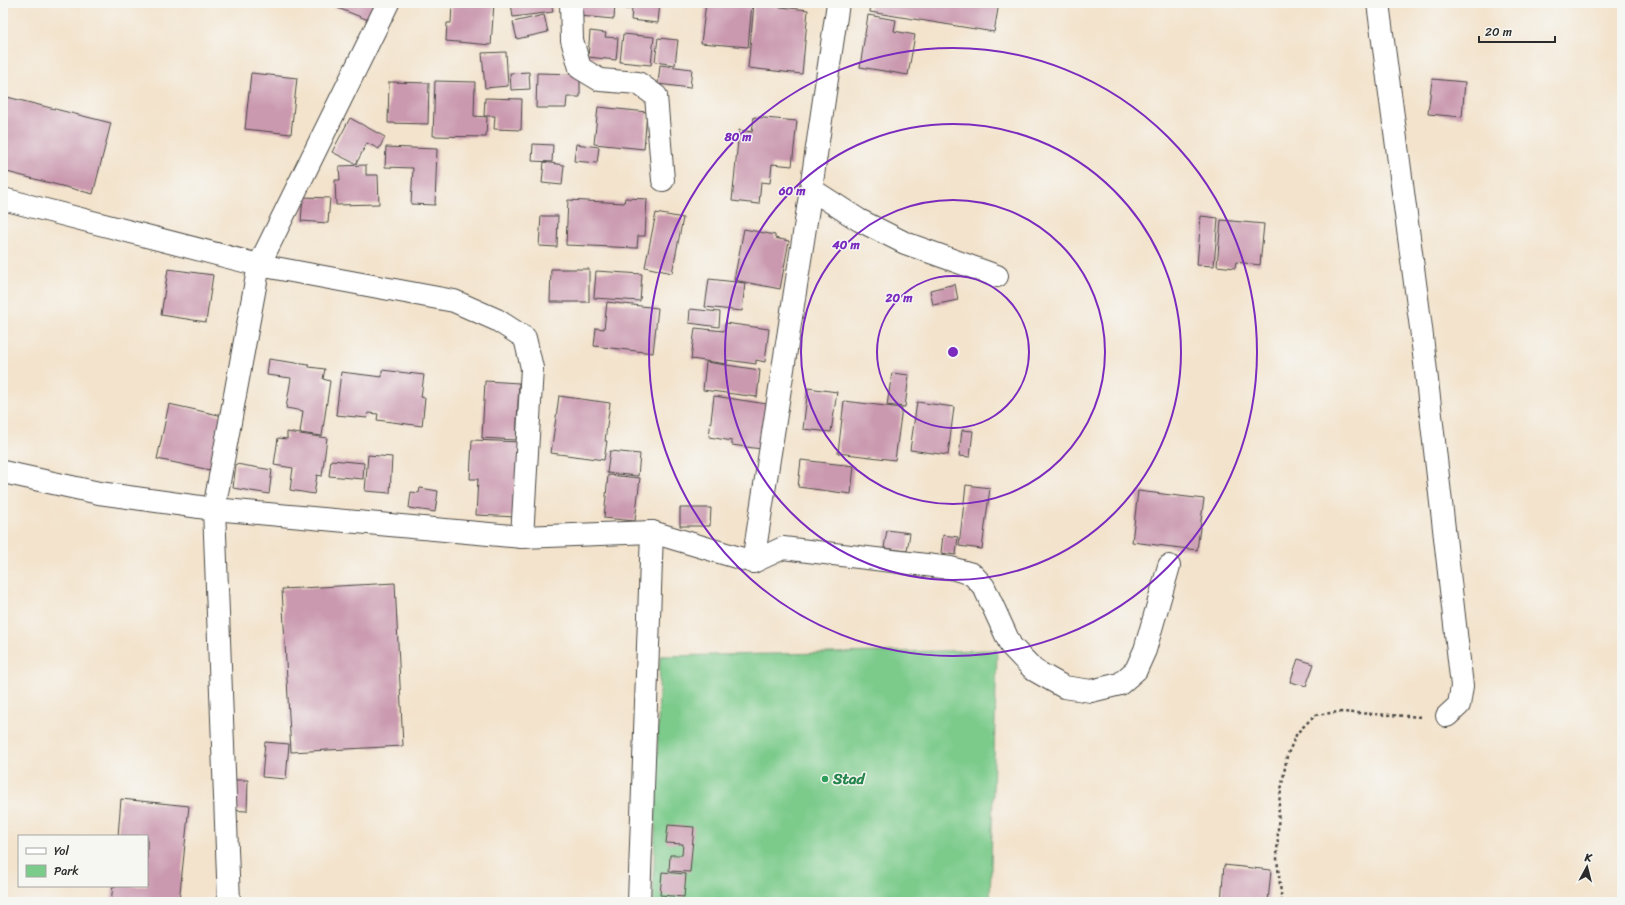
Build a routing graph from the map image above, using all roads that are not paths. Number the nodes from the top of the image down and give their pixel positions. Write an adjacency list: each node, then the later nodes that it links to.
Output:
1 (388, 3): 8 (street)
2 (572, 3): 5 (street)
3 (838, 3): 6 (street)
4 (1378, 3): 16 (street)
5 (663, 180)
6 (811, 189): 9 (street); 14 (street)
7 (3, 199): 8 (street)
8 (259, 265): 11 (street); 13 (street)
9 (997, 276)
10 (3, 472): 11 (street)
11 (214, 509): 13 (street); 17 (street)
12 (652, 532): 13 (street); 14 (street); 18 (street)
13 (522, 537)
14 (754, 562): 15 (street)
15 (1169, 566)
16 (1447, 716)
17 (229, 902)
18 (639, 902)

